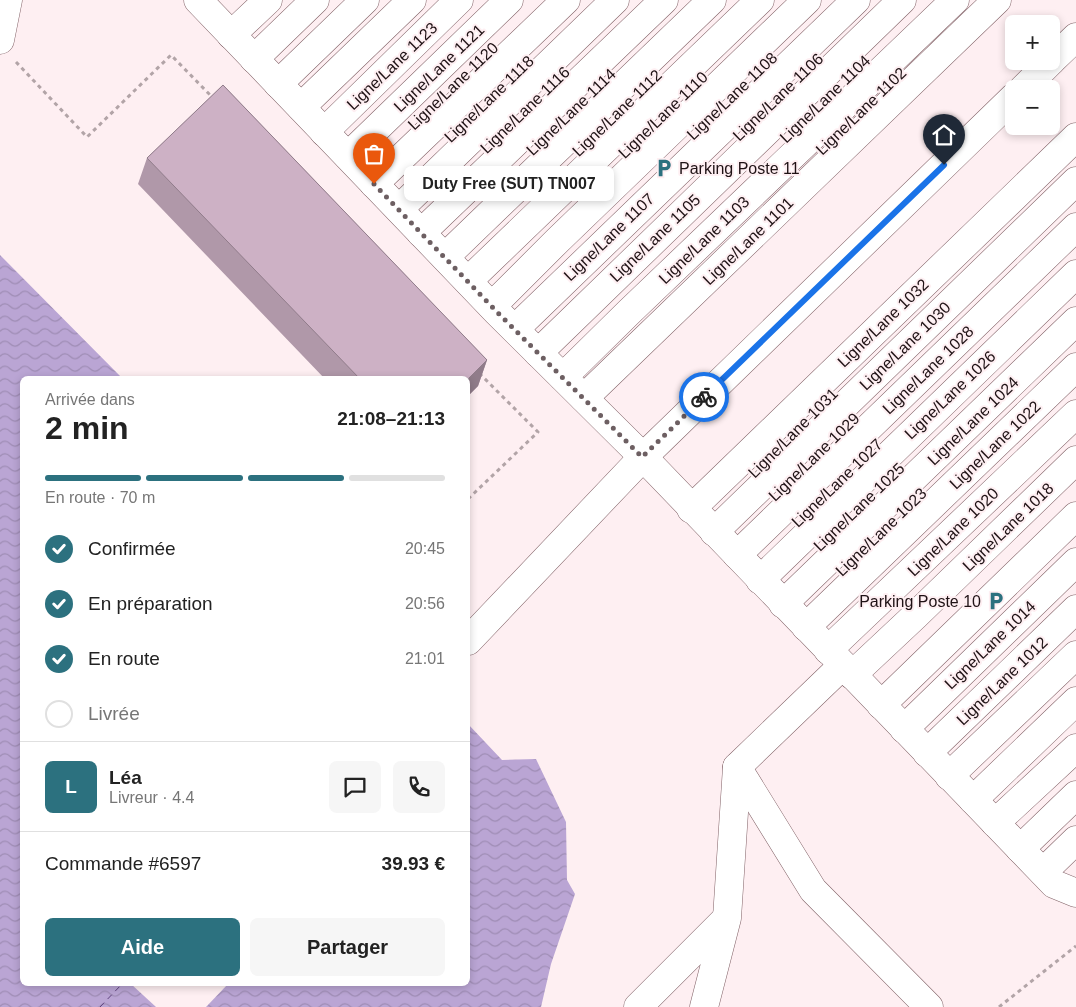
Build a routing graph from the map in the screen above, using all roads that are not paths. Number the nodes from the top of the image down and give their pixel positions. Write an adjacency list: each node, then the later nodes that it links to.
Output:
1 (8, 0): 35 (lane)
2 (245, 0): 43 (lane)
3 (268, 0): 43 (lane)
4 (292, 0): 43 (lane)
5 (315, 0): 43 (lane)
6 (341, 0): 43 (lane)
7 (365, 0): 43 (lane)
8 (387, 0): 43 (lane)
9 (412, 0): 43 (lane)
10 (436, 0): 43 (lane)
11 (459, 0): 43 (lane, Ligne/Lane 1123)
12 (485, 0): 43 (lane)
13 (509, 0): 43 (lane, Ligne/Lane 1121)
14 (543, 0): 43 (lane, Ligne/Lane 1120)
15 (566, 0): 43 (lane)
16 (592, 0): 43 (lane, Ligne/Lane 1118)
17 (614, 0): 43 (lane)
18 (639, 0): 43 (lane, Ligne/Lane 1116)
19 (664, 0): 43 (lane)
20 (687, 0): 43 (lane, Ligne/Lane 1114)
21 (712, 0): 43 (lane)
22 (735, 0): 43 (lane, Ligne/Lane 1112)
23 (760, 0): 43 (lane)
24 (783, 0): 43 (lane, Ligne/Lane 1110)
25 (807, 0): 43 (lane)
26 (831, 0): 43 (lane, Ligne/Lane 1108)
27 (856, 0): 43 (lane, Ligne/Lane 1107)
28 (879, 0): 43 (lane, Ligne/Lane 1106)
29 (902, 0): 43 (lane, Ligne/Lane 1105)
30 (928, 0): 43 (lane, Ligne/Lane 1104)
31 (955, 0): 43 (lane, Ligne/Lane 1103)
32 (976, 0): 43 (lane, Ligne/Lane 1102)
33 (997, 0): 43 (lane, Ligne/Lane 1101)
34 (1076, 37): 36 (lane)
35 (7, 50)
36 (1060, 52)
37 (1042, 70): 38 (lane)
38 (1031, 80)
39 (1005, 106): 55 (lane)
40 (1076, 137): 67 (lane, Ligne/Lane 1032)
41 (1076, 156): 67 (lane, Ligne/Lane 1031)
42 (1076, 181): 67 (lane, Ligne/Lane 1030)
43 (386, 195): 55 (lane)
44 (1076, 204): 67 (lane, Ligne/Lane 1029)
45 (1076, 227): 67 (lane, Ligne/Lane 1028)
46 (1076, 252): 67 (lane, Ligne/Lane 1027)
47 (1076, 274): 67 (lane, Ligne/Lane 1026)
48 (1076, 296): 67 (lane, Ligne/Lane 1025)
49 (1076, 321): 67 (lane, Ligne/Lane 1024)
50 (1076, 344): 67 (lane, Ligne/Lane 1023)
51 (1076, 366): 67 (lane, Ligne/Lane 1022)
52 (1076, 389): 67 (lane)
53 (1076, 414): 67 (lane, Ligne/Lane 1020)
54 (1076, 436): 67 (lane)
55 (642, 457): 64 (lane); 67 (lane)
56 (1076, 460): 67 (lane, Ligne/Lane 1018)
57 (1076, 484): 67 (lane)
58 (1076, 516): 67 (lane)
59 (1076, 540): 67 (lane)
60 (1076, 562): 67 (lane, Ligne/Lane 1014)
61 (1076, 585): 67 (lane)
62 (1076, 609): 67 (lane, Ligne/Lane 1012)
63 (1076, 632): 67 (lane)
64 (470, 639)
65 (1076, 655): 67 (lane)
66 (1076, 678): 67 (lane)
67 (877, 701): 68 (lane); 69 (lane); 70 (lane); 71 (lane); 72 (lane); 73 (lane); 74 (lane); 75 (lane); 76 (lane)
68 (1076, 701)
69 (1076, 725)
70 (1076, 748)
71 (737, 767): 77 (lane); 80 (lane)
72 (1076, 770)
73 (1076, 795)
74 (1076, 817)
75 (1076, 840)
76 (1076, 863)
77 (727, 918): 78 (lane); 79 (lane)
78 (638, 1007)
79 (704, 1007)
80 (929, 1007)

